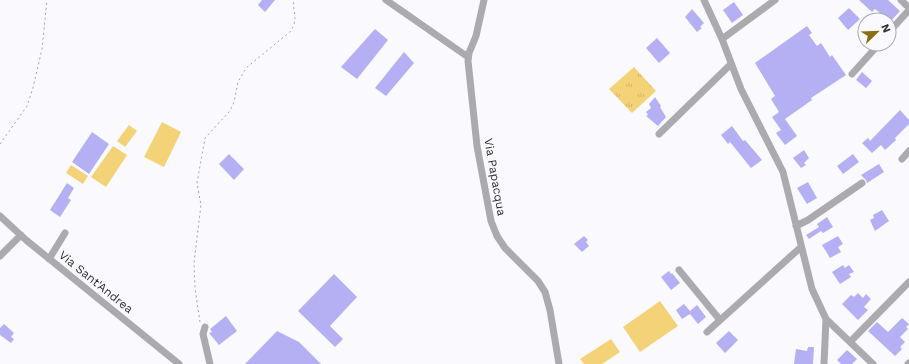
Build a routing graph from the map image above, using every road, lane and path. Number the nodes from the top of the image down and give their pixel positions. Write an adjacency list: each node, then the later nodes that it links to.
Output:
1 (47, 0): 15 (path)
2 (294, 0): 30 (path)
3 (386, 0): 11 (street)
4 (484, 0): 11 (street, Via Papacqua)
5 (775, 0): 9 (street)
6 (706, 1): 9 (street)
7 (905, 5): 8 (street)
8 (897, 18)
9 (722, 38): 12 (street)
10 (872, 52): 13 (street)
11 (468, 57): 35 (street, Via Papacqua)
12 (731, 64): 14 (street); 20 (street)
13 (852, 74)
14 (660, 134)
15 (0, 144)
16 (909, 151): 17 (street)
17 (902, 159)
18 (862, 183): 20 (street)
19 (0, 216): 22 (street, Via Sant'Andrea)
20 (796, 226): 23 (street)
21 (66, 233): 25 (street)
22 (21, 235): 24 (street); 25 (street, Via Sant'Andrea)
23 (801, 247): 28 (street); 29 (street)
24 (0, 256)
25 (49, 258): 33 (street, Via Sant'Andrea)
26 (679, 270): 29 (street)
27 (909, 282): 32 (street)
28 (826, 319): 32 (street); 36 (street)
29 (720, 320): 31 (street)
30 (204, 330): 34 (street)
31 (707, 332)
32 (850, 342): 37 (street)
33 (179, 364)
34 (210, 364)
35 (559, 364)
36 (824, 364)
37 (873, 364)

